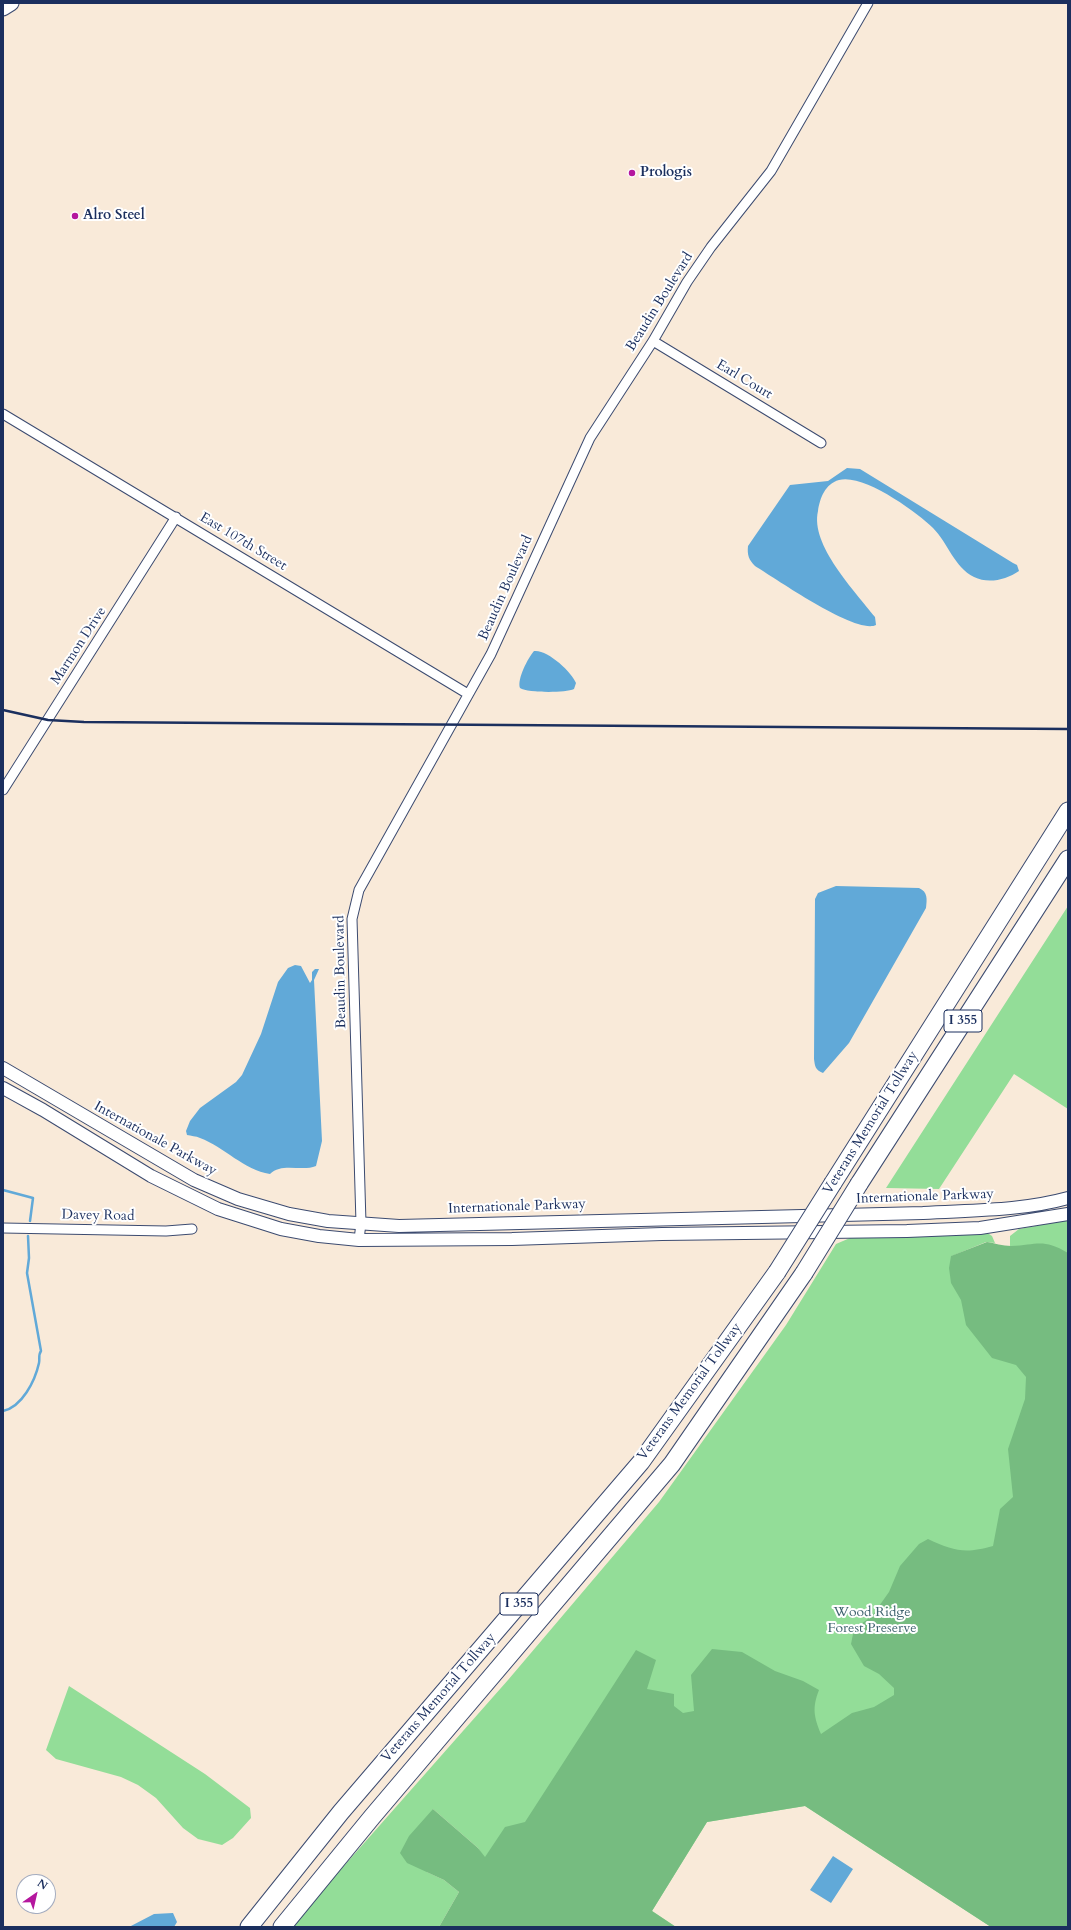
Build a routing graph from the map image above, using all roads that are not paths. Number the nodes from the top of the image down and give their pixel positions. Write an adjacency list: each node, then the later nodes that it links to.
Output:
1 (11, 3): 3 (main road)
2 (868, 3): 4 (street, Beaudin Boulevard)
3 (3, 8)
4 (653, 342): 6 (street, Earl Court); 8 (street, Beaudin Boulevard)
5 (3, 414): 7 (street, East 107th Street)
6 (821, 443)
7 (176, 517): 8 (street, East 107th Street); 9 (street, Marmon Drive)
8 (468, 694): 16 (street, Beaudin Boulevard)
9 (3, 790)
10 (1068, 811): 20 (highway, Veterans Memorial Tollway / I 355, bridge)
11 (1068, 859): 21 (highway, Veterans Memorial Tollway / I 355, bridge)
12 (3, 1068): 16 (street, Internationale Parkway)
13 (3, 1088): 19 (street)
14 (1068, 1198): 16 (street, Internationale Parkway)
15 (1068, 1214): 19 (street)
16 (361, 1224): 19 (street, Beaudin Boulevard)
17 (3, 1228): 18 (street, Davey Road)
18 (192, 1229)
19 (358, 1240)
20 (249, 1927)
21 (282, 1927)

